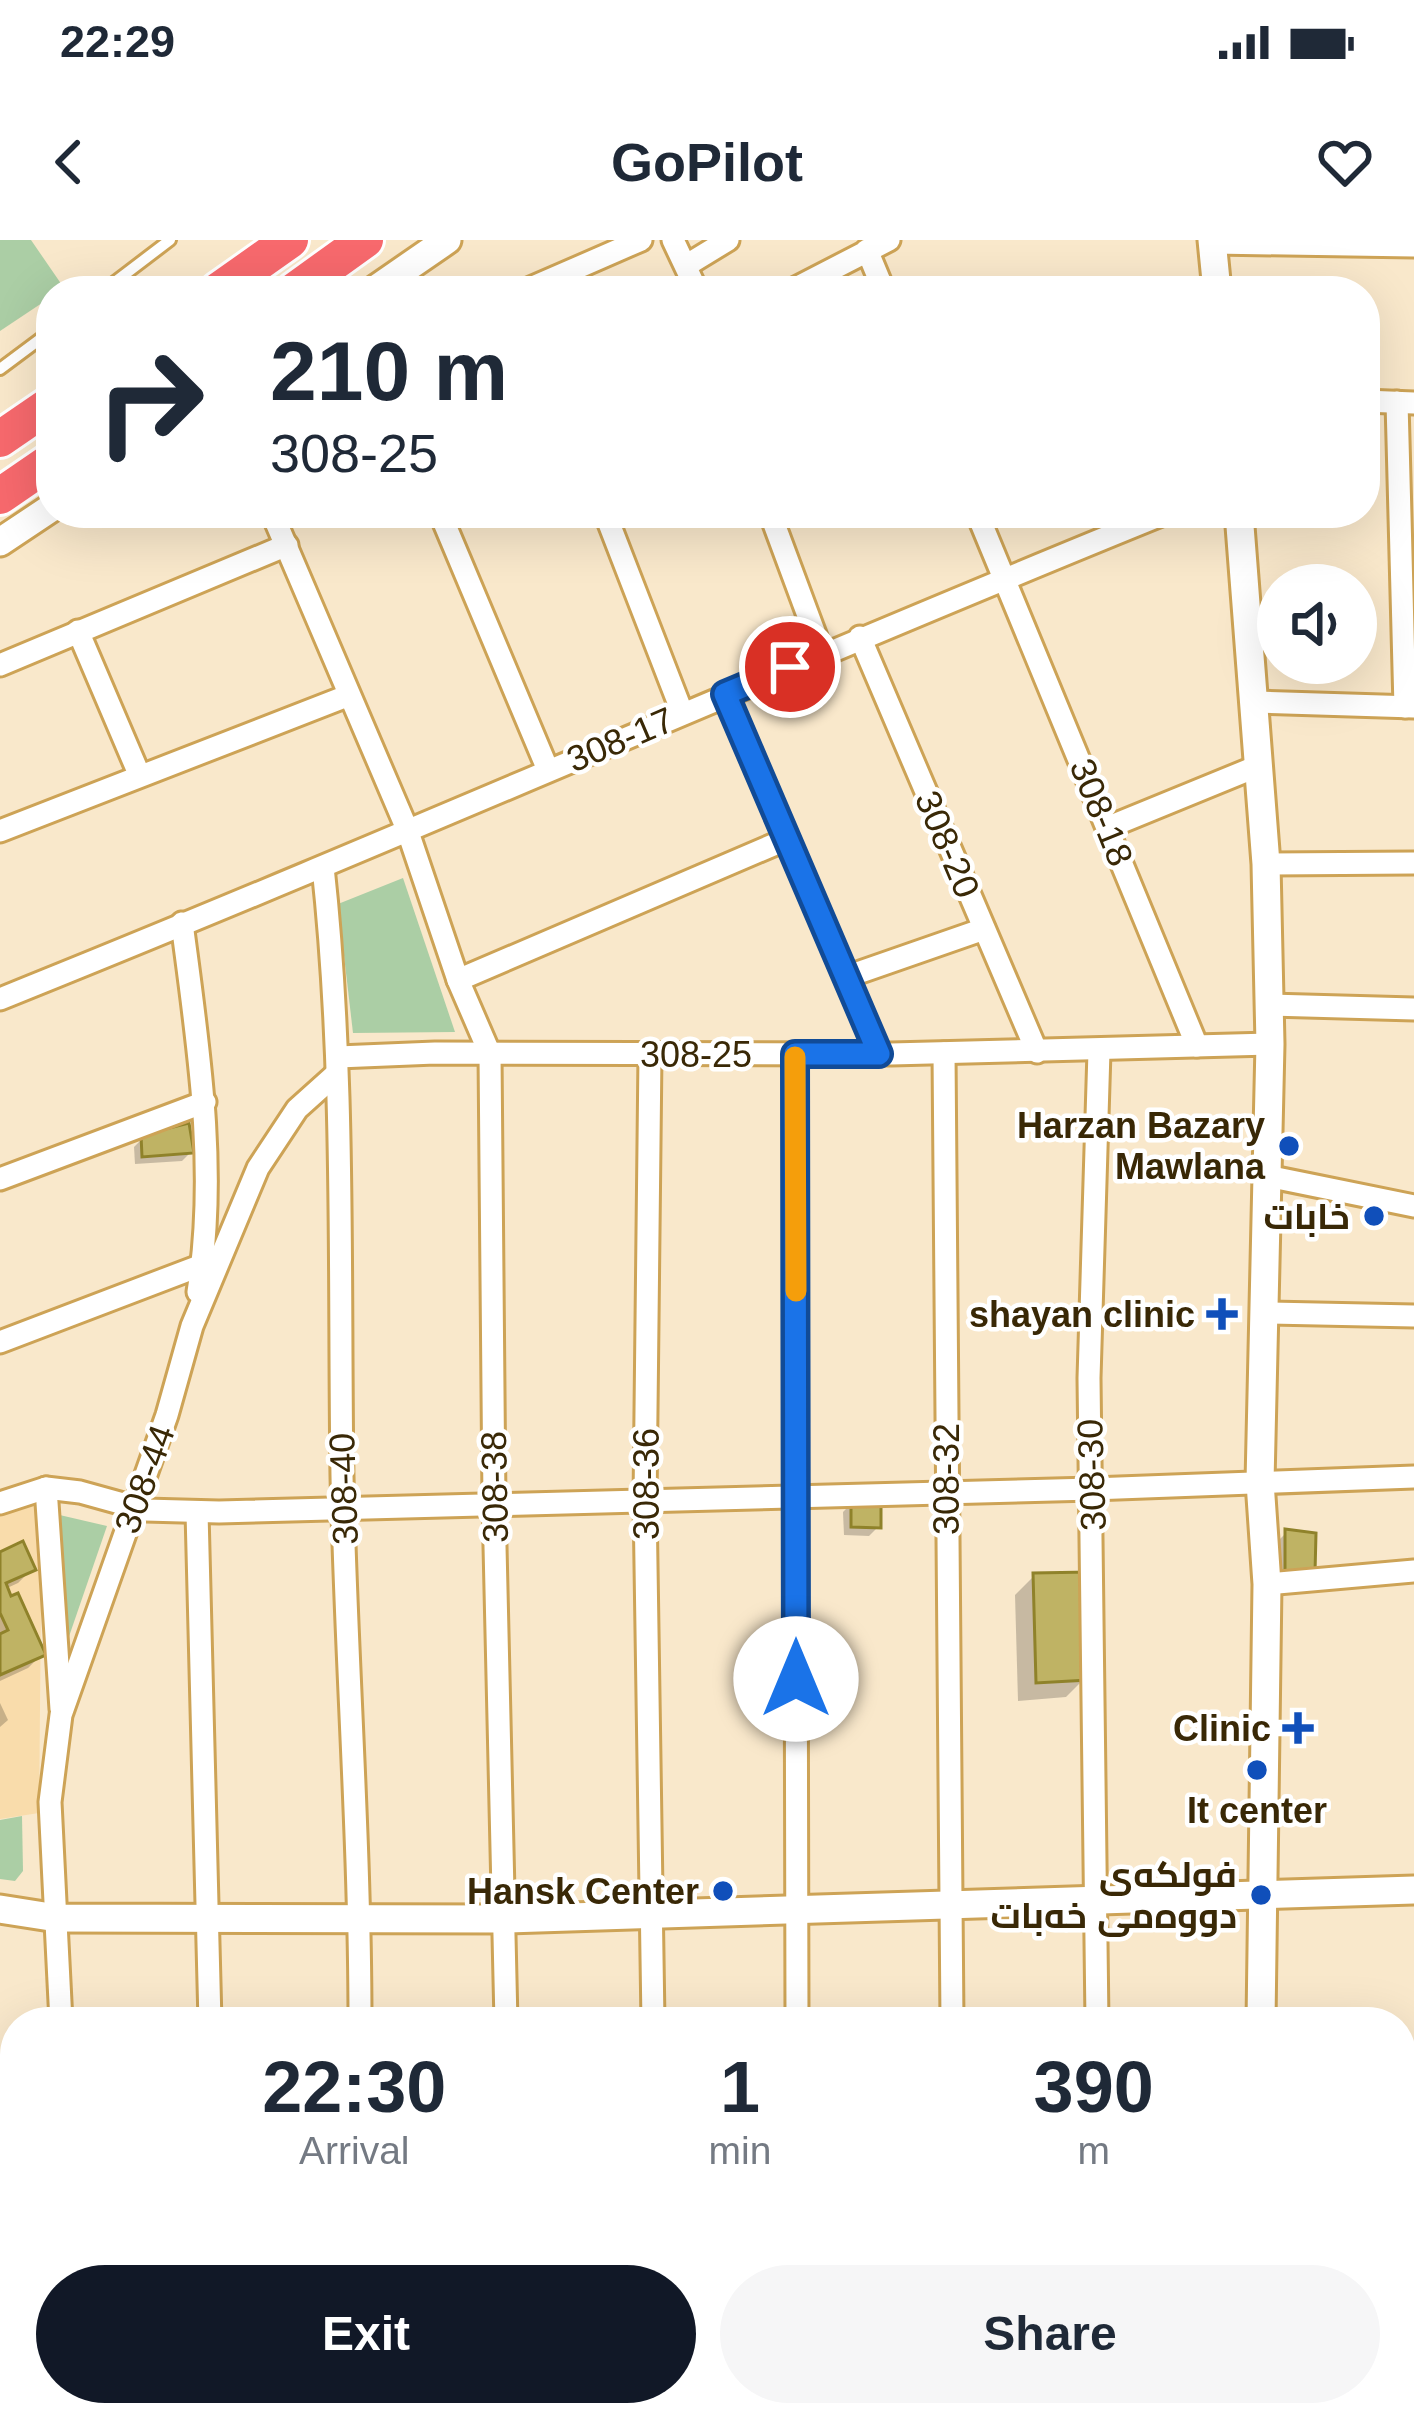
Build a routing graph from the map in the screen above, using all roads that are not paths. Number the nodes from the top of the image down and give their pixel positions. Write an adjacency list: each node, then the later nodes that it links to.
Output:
1 (170, 240): 13 (lane)
2 (290, 240): 14 (highway)
3 (365, 240): 15 (highway)
4 (447, 240): 16 (street)
5 (641, 240): 17 (street)
6 (673, 240): 12 (street)
7 (728, 240): 12 (street)
8 (889, 240): 11 (street)
9 (1212, 241): 10 (street); 21 (street)
10 (1414, 247)
11 (867, 250): 19 (street); 20 (street)
12 (687, 265): 18 (street)
13 (123, 276)
14 (239, 276)
15 (315, 276)
16 (395, 276)
17 (558, 276)
18 (691, 276)
19 (818, 276)
20 (878, 276)
21 (1216, 276)
22 (36, 342): 23 (lane)
23 (0, 369)
24 (1406, 402): 47 (street)
25 (36, 414): 26 (highway)
26 (0, 439)
27 (36, 471): 28 (highway)
28 (0, 496)
29 (36, 518): 37 (street)
30 (279, 528): 38 (street)
31 (446, 528): 50 (street)
32 (611, 528): 48 (street)
33 (776, 528): 42 (street)
34 (983, 528): 39 (street, 308-18)
35 (1129, 528): 39 (street, 308-17)
36 (1240, 528): 46 (street)
37 (0, 542)
38 (287, 545): 40 (street); 45 (street)
39 (1004, 578): 41 (street, 308-17); 52 (street, 308-18)
40 (79, 632): 43 (street); 51 (street)
41 (860, 637): 42 (street, 308-17); 60 (street, 308-20)
42 (822, 653): 44 (street, 308-17)
43 (0, 664)
44 (725, 694): 48 (street, 308-17); 55 (street)
45 (347, 696): 51 (street); 53 (street)
46 (1257, 702): 47 (street); 49 (street)
47 (1409, 707)
48 (682, 712): 50 (street, 308-17)
49 (1258, 766): 52 (street); 57 (street)
50 (548, 770): 53 (street, 308-17)
51 (139, 774): 54 (street)
52 (1108, 827): 67 (street, 308-18)
53 (407, 829): 58 (street, 308-17); 62 (street)
54 (0, 831)
55 (787, 838): 61 (street); 62 (street)
56 (1414, 863): 57 (street)
57 (1266, 864): 64 (street)
58 (323, 867): 59 (street, 308-17); 75 (street, 308-40)
59 (182, 923): 63 (street, 308-17); 76 (street)
60 (984, 928): 61 (street); 69 (street, 308-20)
61 (846, 977): 74 (street)
62 (458, 980): 71 (street)
63 (0, 999)
64 (1269, 1004): 65 (street); 66 (street)
65 (1414, 1009)
66 (1270, 1045): 67 (street, 308-25); 77 (street)
67 (1197, 1046): 68 (street, 308-25)
68 (1100, 1051): 69 (street, 308-25); 88 (street, 308-30)
69 (1037, 1052): 70 (street, 308-25)
70 (944, 1053): 74 (street, 308-25); 89 (street, 308-32)
71 (490, 1054): 72 (street, 308-25); 75 (street, 308-25); 93 (street, 308-38)
72 (650, 1054): 73 (street, 308-25); 91 (street, 308-36)
73 (795, 1054): 74 (street, 308-25); 90 (street)
74 (879, 1054)
75 (337, 1066): 83 (street, 308-44); 94 (street, 308-40)
76 (206, 1102): 78 (street); 80 (street)
77 (1267, 1176): 79 (street); 81 (street)
78 (0, 1179)
79 (1414, 1206)
80 (202, 1265): 83 (street); 84 (street)
81 (1264, 1312): 82 (street); 86 (street)
82 (1414, 1316)
83 (192, 1326): 95 (street, 308-44)
84 (0, 1342)
85 (1414, 1477): 86 (street)
86 (1260, 1482): 88 (street); 98 (street)
87 (46, 1488): 92 (street); 95 (street); 99 (street)
88 (1092, 1489): 89 (street); 102 (street, 308-30)
89 (946, 1492): 90 (street); 103 (street, 308-32)
90 (796, 1495): 91 (street); 105 (street)
91 (645, 1499): 93 (street); 106 (street, 308-36)
92 (0, 1503)
93 (494, 1503): 94 (street); 108 (street, 308-38)
94 (343, 1507): 96 (street); 109 (street, 308-40)
95 (133, 1508): 96 (street); 99 (street, 308-44)
96 (196, 1512): 110 (street)
97 (1414, 1571): 98 (street)
98 (1267, 1583): 101 (street)
99 (62, 1715): 107 (street, 308-44)
100 (1414, 1890): 101 (street)
101 (1261, 1895): 102 (street); 120 (street)
102 (1097, 1900): 103 (street); 119 (street, 308-30)
103 (952, 1905): 105 (street); 118 (street, 308-32)
104 (0, 1909): 107 (street)
105 (797, 1910): 106 (street); 117 (street)
106 (652, 1914): 108 (street); 116 (street, 308-36)
107 (57, 1918): 110 (street); 111 (street); 112 (street, 308-44)
108 (505, 1919): 109 (street); 115 (street, 308-38)
109 (361, 1920): 110 (street); 114 (street, 308-40)
110 (206, 1921): 113 (street)
111 (0, 1923)
112 (60, 2007)
113 (209, 2007)
114 (361, 2007)
115 (506, 2007)
116 (653, 2007)
117 (797, 2007)
118 (952, 2007)
119 (1096, 2007)
120 (1261, 2007)

